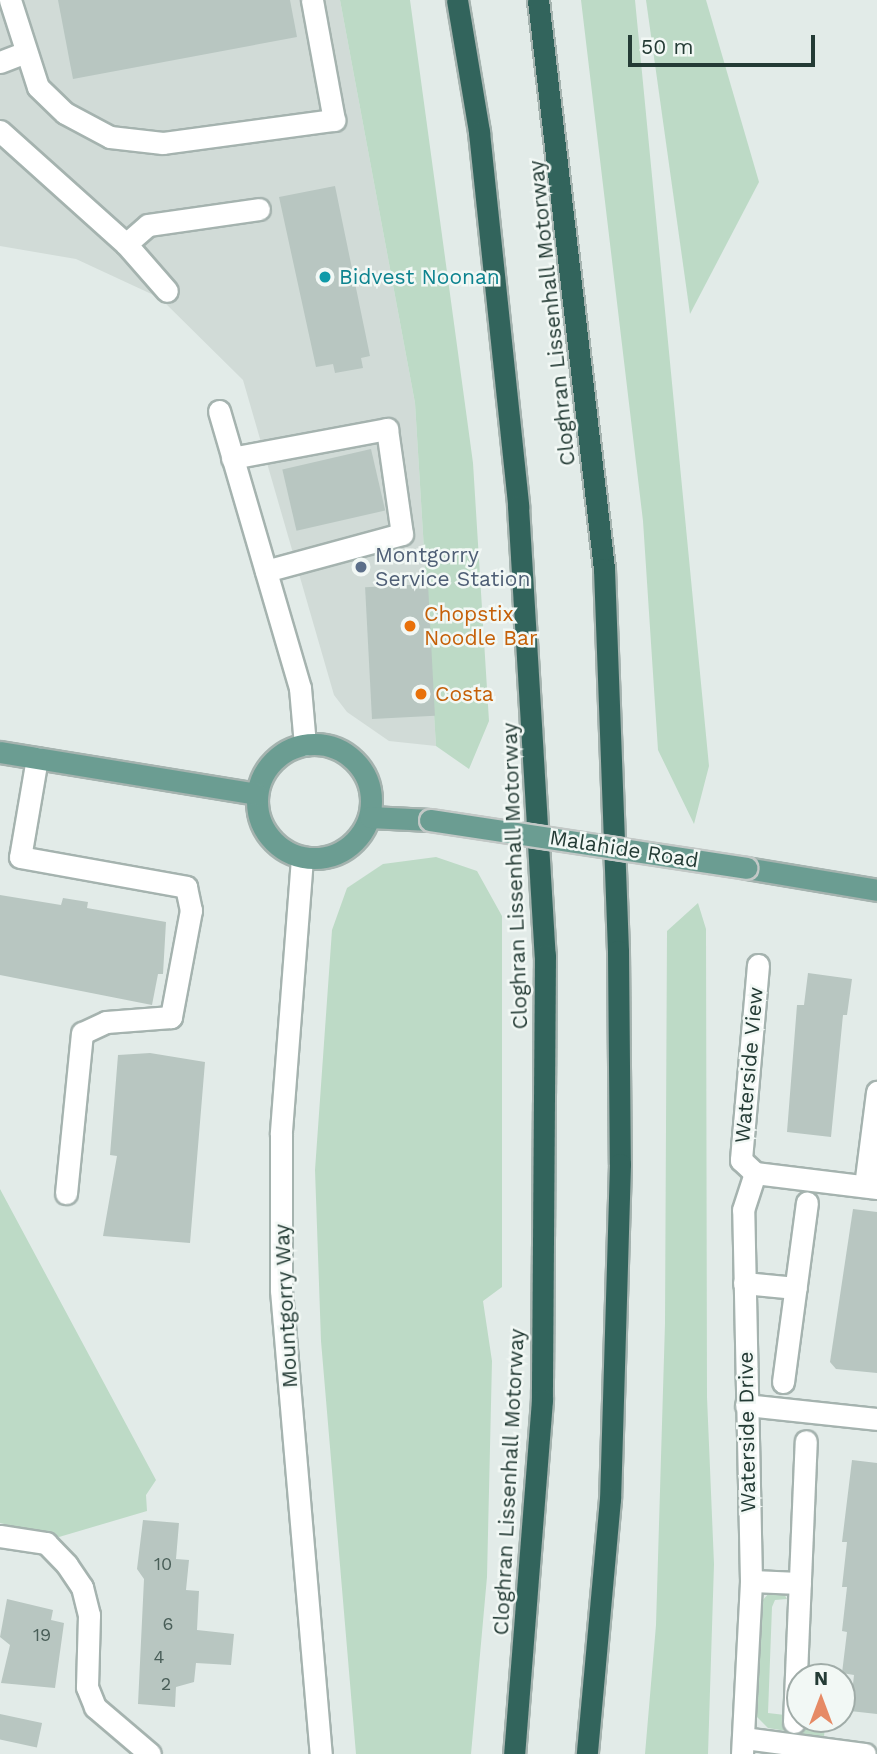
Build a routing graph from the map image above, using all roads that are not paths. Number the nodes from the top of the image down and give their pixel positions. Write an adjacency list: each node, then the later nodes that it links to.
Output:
1 (10, 0): 5 (street)
2 (312, 0): 5 (street)
3 (457, 0): 40 (highway, Cloghran Lissenhall Motorway)
4 (538, 0): 41 (highway, Cloghran Lissenhall Motorway)
5 (23, 52): 6 (street)
6 (0, 62)
7 (0, 131): 9 (street)
8 (259, 209): 9 (street)
9 (126, 244): 10 (street)
10 (166, 292)
11 (219, 411): 12 (street)
12 (232, 458): 13 (street); 13 (street)
13 (266, 571): 14 (street)
14 (305, 745): 17 (main road); 18 (main road)
15 (0, 752): 16 (main road)
16 (37, 758): 17 (main road); 25 (street)
17 (257, 794): 19 (main road)
18 (370, 817): 19 (main road); 20 (main road, Malahide Road, bridge)
19 (302, 858): 39 (street, Mountgorry Way)
20 (877, 890)
21 (758, 965): 23 (street, Waterside View)
22 (877, 1092): 24 (street, Waterside View)
23 (755, 1173): 24 (street, Waterside View); 27 (street, Waterside Drive)
24 (871, 1187)
25 (66, 1193)
26 (807, 1203): 28 (street, Waterside Drive)
27 (744, 1283): 28 (street); 30 (street, Waterside Drive)
28 (796, 1288): 29 (street, Waterside Drive)
29 (783, 1382)
30 (746, 1405): 31 (street); 34 (street, Waterside Drive)
31 (877, 1419)
32 (806, 1441): 35 (street)
33 (0, 1536): 38 (street)
34 (751, 1581): 35 (street); 37 (street, Waterside Drive)
35 (800, 1583): 36 (street)
36 (797, 1663)
37 (743, 1746): 42 (street)
38 (150, 1754)
39 (321, 1754)
40 (514, 1754)
41 (587, 1754)
42 (865, 1754)

